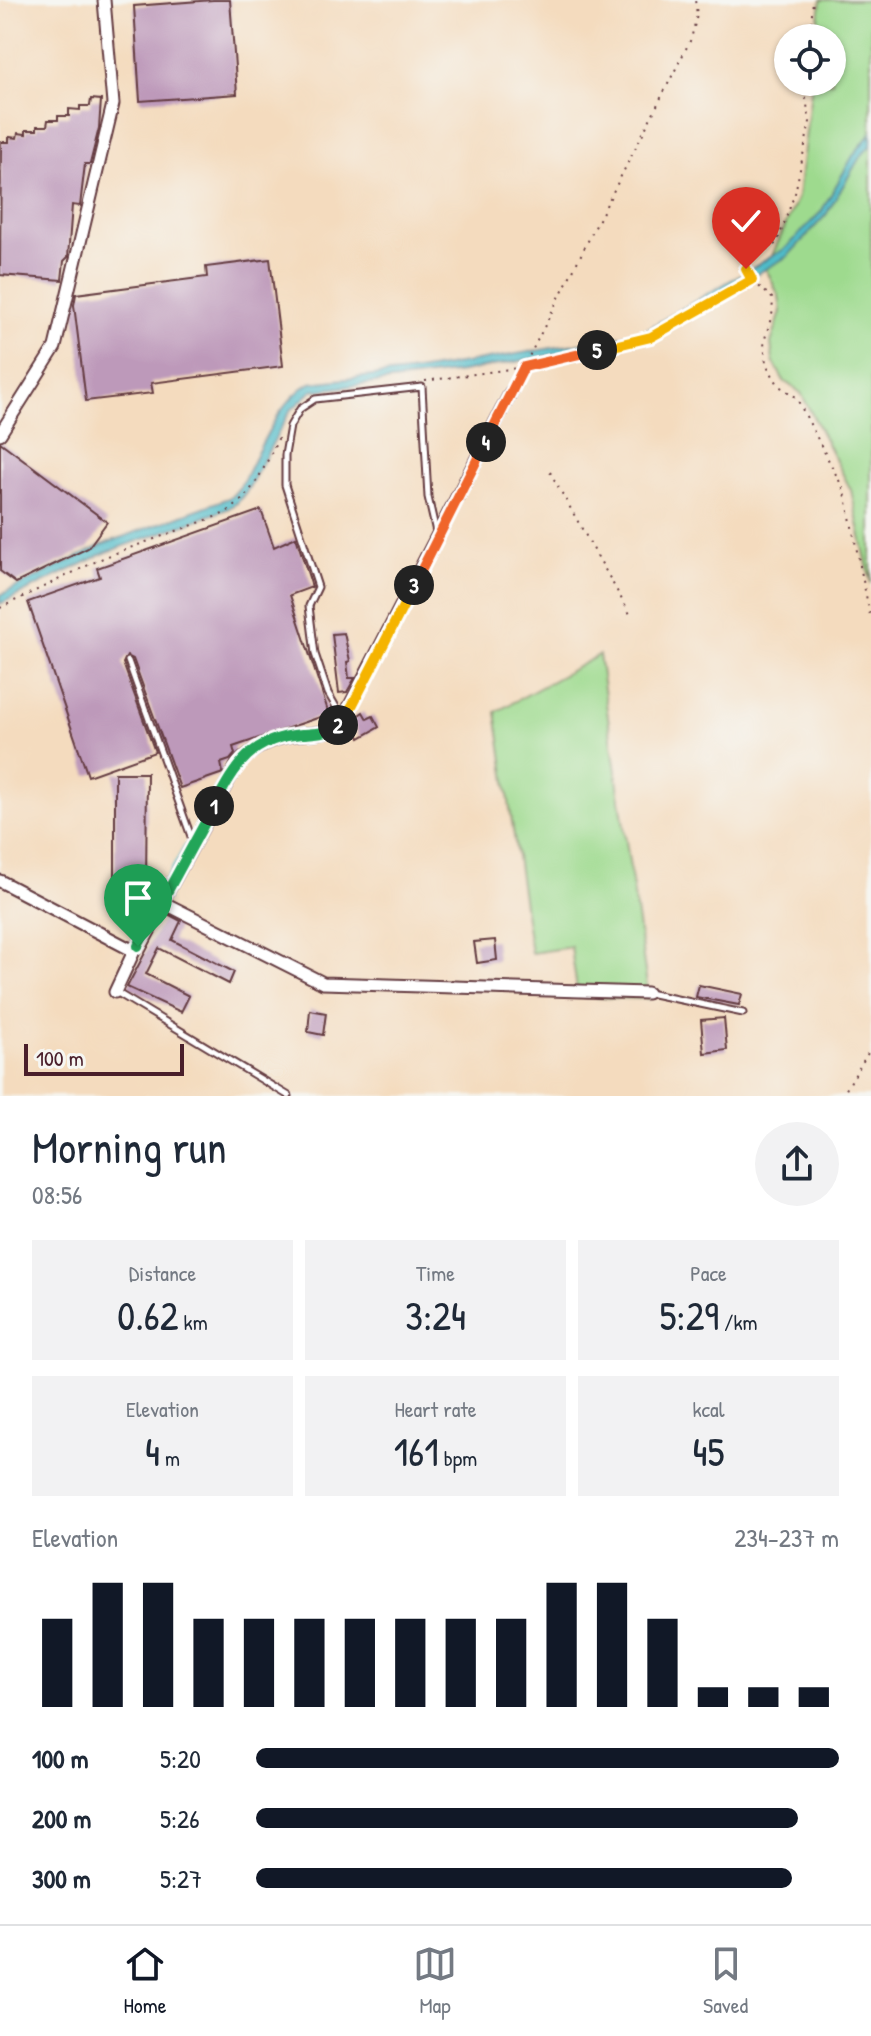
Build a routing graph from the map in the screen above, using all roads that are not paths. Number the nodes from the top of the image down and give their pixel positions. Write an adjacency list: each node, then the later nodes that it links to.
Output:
1 (104, 0): 3 (street)
2 (511, 392): 4 (street)
3 (0, 434)
4 (437, 538): 6 (street); 6 (lane)
5 (128, 661): 7 (lane)
6 (343, 719): 7 (street)
7 (193, 842): 9 (street)
8 (0, 881): 10 (street)
9 (162, 902): 10 (street); 12 (street)
10 (135, 949): 11 (street)
11 (115, 992): 14 (lane)
12 (647, 993): 13 (lane)
13 (743, 1013)
14 (289, 1096)

